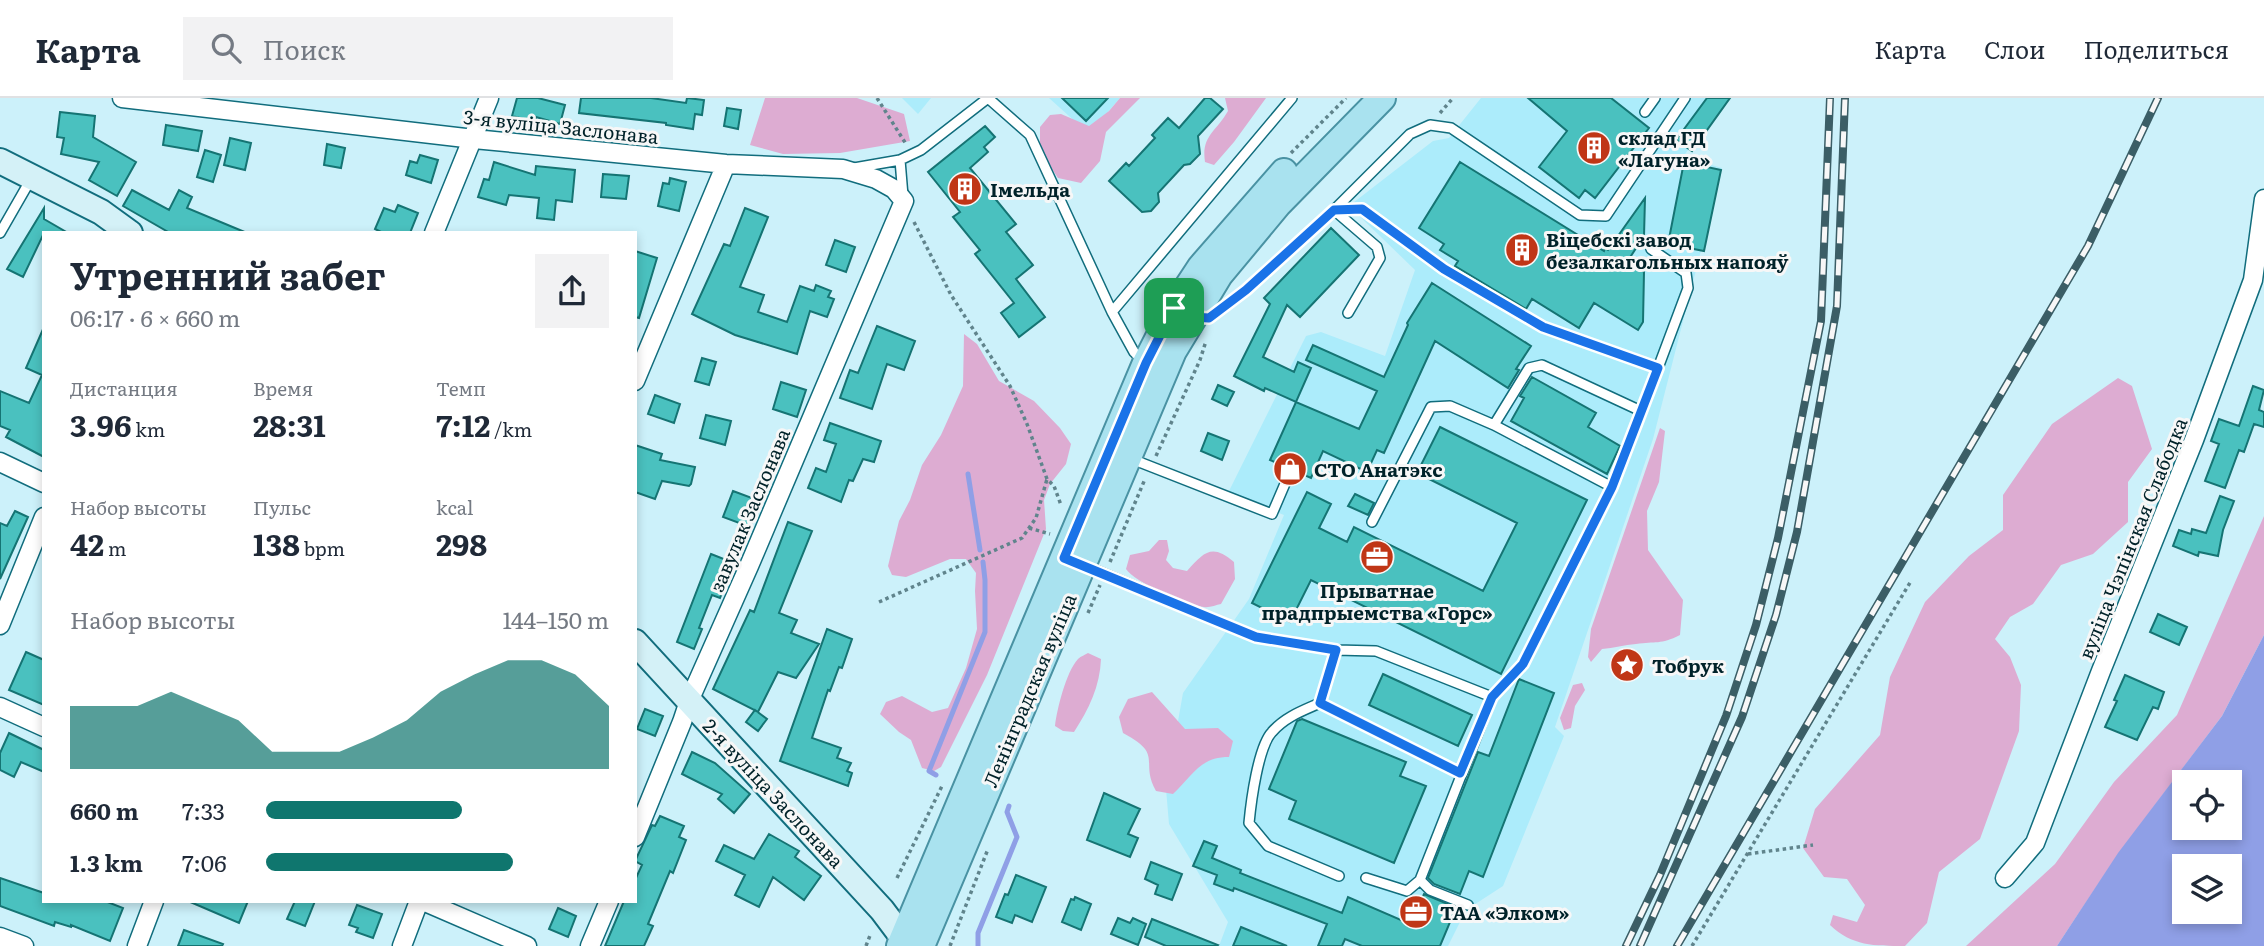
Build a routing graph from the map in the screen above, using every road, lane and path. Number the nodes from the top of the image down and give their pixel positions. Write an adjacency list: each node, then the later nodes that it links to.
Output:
1 (122, 98): 10 (street, 3-я вуліца Заслонава)
2 (489, 98): 10 (street)
3 (877, 98): 11 (path)
4 (1292, 98): 24 (lane)
5 (1357, 98): 26 (main road, Ленінградская вуліца)
6 (1382, 98): 26 (main road, Ленінградская вуліца)
7 (1655, 98): 9 (lane)
8 (1685, 98): 19 (lane)
9 (1645, 112)
10 (474, 139): 14 (street, 3-я вуліца Заслонава); 21 (street)
11 (912, 154): 12 (lane); 24 (lane)
12 (900, 160): 15 (lane); 18 (lane)
13 (0, 161): 16 (main road)
14 (726, 164): 15 (street, 3-я вуліца Заслонава); 29 (street)
15 (843, 170): 18 (street, 3-я вуліца Заслонава)
16 (32, 177): 20 (main road); 22 (lane)
17 (2264, 199): 62 (street, вуліца Чэпінская Слабодка)
18 (904, 201): 35 (path); 51 (street, завулак Заслонава)
19 (1334, 210): 25 (lane); 26 (lane); 28 (lane)
20 (127, 231)
21 (435, 231)
22 (0, 233)
23 (1651, 249): 28 (lane)
24 (1112, 312): 27 (lane)
25 (1348, 313)
26 (1192, 315): 27 (main road, Ленінградская вуліца); 32 (path)
27 (1155, 367): 32 (main road, Ленінградская вуліца)
28 (1658, 368): 30 (lane)
29 (637, 376)
30 (1641, 411): 31 (lane); 37 (lane)
31 (1494, 425): 37 (lane); 40 (lane)
32 (1129, 458): 34 (lane); 43 (main road, Ленінградская вуліца); 43 (path)
33 (0, 462): 36 (street)
34 (1290, 472)
35 (1046, 479): 38 (path); 41 (path)
36 (42, 482)
37 (1612, 487): 50 (lane)
38 (1062, 507)
39 (42, 522): 47 (street)
40 (1372, 522)
41 (1029, 528): 42 (path); 45 (path)
42 (1051, 534)
43 (1083, 565): 46 (path); 49 (lane); 71 (main road, Ленінградская вуліца)
44 (1911, 582): 59 (path)
45 (879, 602)
46 (1085, 621)
47 (0, 625)
48 (637, 644): 51 (main road, 2-я вуліца Заслонава)
49 (1336, 650): 50 (lane); 52 (lane)
50 (1492, 697): 55 (lane)
51 (689, 701): 56 (street, завулак Заслонава); 71 (main road, 2-я вуліца Заслонава)
52 (1320, 703): 55 (lane); 60 (lane)
53 (0, 707): 54 (street)
54 (42, 726)
55 (1460, 773): 63 (lane)
56 (637, 832)
57 (990, 843): 78 (path)
58 (1814, 845): 59 (path)
59 (1748, 854): 79 (path)
60 (1339, 876)
61 (1366, 878): 63 (lane)
62 (2005, 878)
63 (1420, 880): 68 (lane)
64 (154, 903): 73 (street)
65 (420, 903): 74 (street)
66 (426, 903): 75 (street)
67 (608, 903): 76 (street)
68 (1468, 905)
69 (871, 933): 77 (path)
70 (0, 937): 72 (street)
71 (908, 944)
72 (24, 946)
73 (137, 946)
74 (402, 946)
75 (527, 946)
76 (590, 946)
77 (866, 946)
78 (950, 946)
79 (1692, 946)

